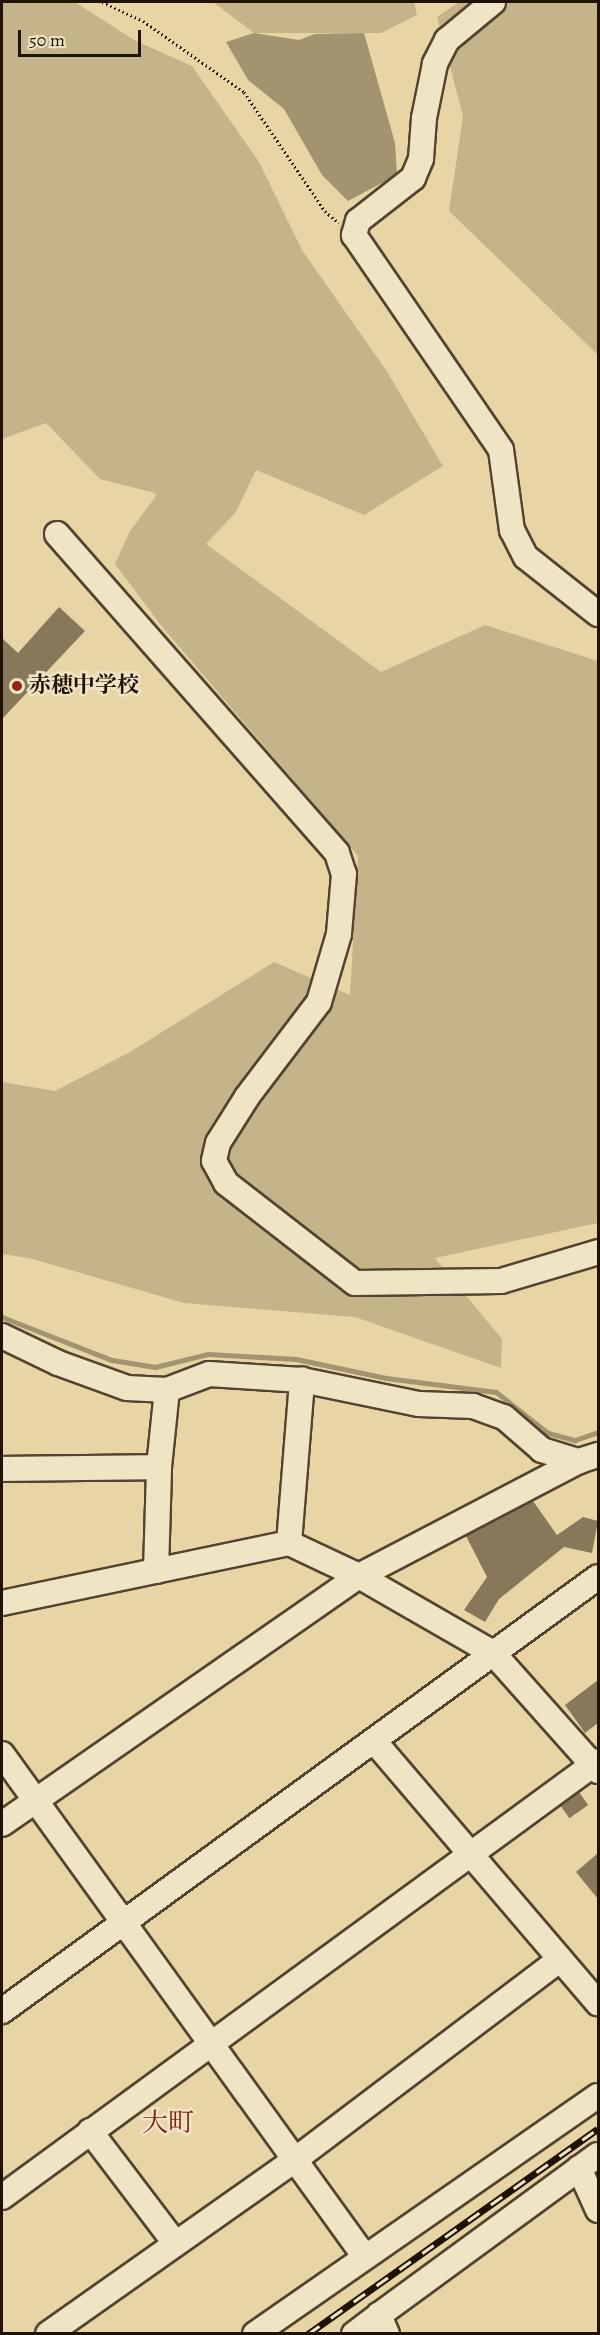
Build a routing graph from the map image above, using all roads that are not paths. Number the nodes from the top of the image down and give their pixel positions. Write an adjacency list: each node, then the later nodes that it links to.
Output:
1 (493, 2): 3 (street)
2 (57, 534): 4 (street)
3 (598, 614)
4 (598, 1252)
5 (2, 1336): 7 (street)
6 (302, 1380): 7 (street); 8 (street); 11 (street)
7 (167, 1390): 9 (street)
8 (589, 1458): 13 (street)
9 (159, 1467): 10 (street); 12 (street)
10 (2, 1469)
11 (289, 1543): 12 (street); 13 (street)
12 (156, 1571): 15 (street)
13 (358, 1576): 16 (street); 20 (street)
14 (598, 1577): 16 (street)
15 (2, 1603)
16 (493, 1653): 17 (street); 19 (street)
17 (374, 1741): 22 (street); 23 (street)
18 (2, 1754): 20 (street)
19 (597, 1766): 22 (street)
20 (35, 1800): 21 (street); 23 (street)
21 (2, 1824)
22 (472, 1853): 24 (street); 27 (street)
23 (123, 1924): 26 (street); 27 (street)
24 (560, 1959): 25 (street); 31 (street)
25 (598, 2002)
26 (2, 2011)
27 (212, 2043): 29 (street); 31 (street)
28 (598, 2096): 36 (street)
29 (90, 2132): 33 (street); 35 (street)
30 (598, 2154): 32 (street)
31 (296, 2159): 35 (street); 36 (street)
32 (579, 2168): 34 (street); 37 (street)
33 (2, 2197)
34 (598, 2210)
35 (175, 2243): 38 (street)
36 (365, 2257): 39 (street)
37 (383, 2324): 40 (street)
38 (48, 2334)
39 (255, 2334)
40 (354, 2334)

